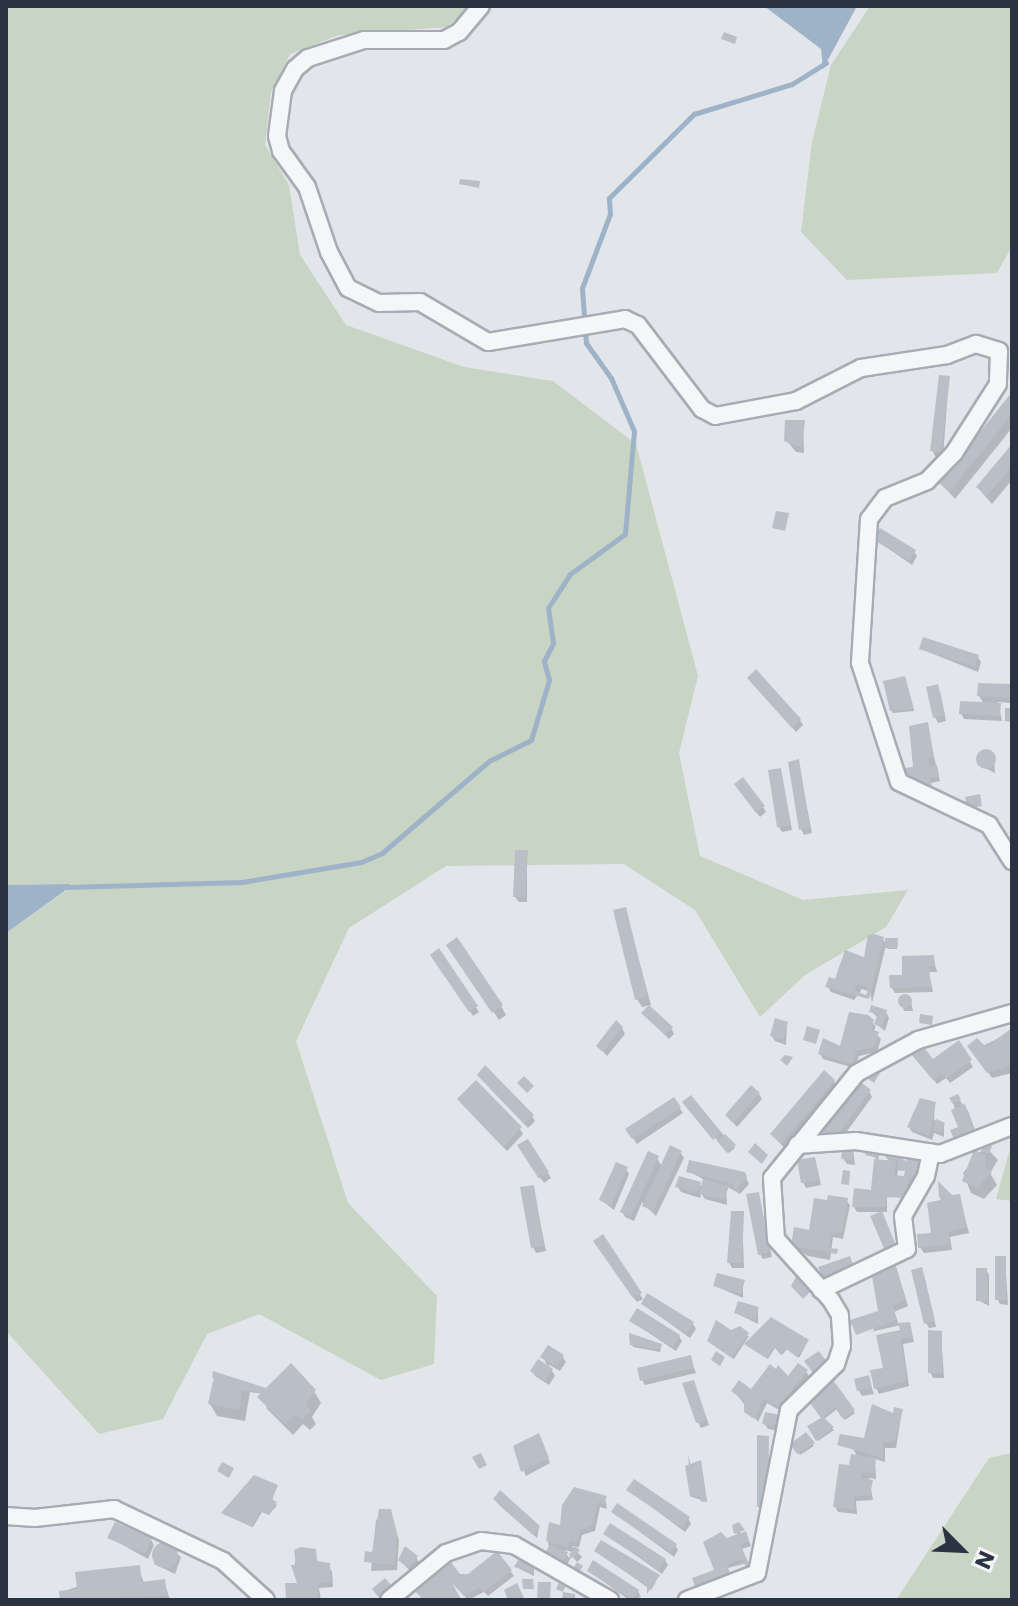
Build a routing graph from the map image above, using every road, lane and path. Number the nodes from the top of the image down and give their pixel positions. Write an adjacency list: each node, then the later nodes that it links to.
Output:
1 (481, 6): 2 (street)
2 (1012, 861)
3 (1012, 1013): 5 (street)
4 (1012, 1126): 6 (street)
5 (797, 1145): 6 (street); 7 (street)
6 (931, 1153): 7 (street)
7 (821, 1290): 12 (street)
8 (6, 1516): 9 (street)
9 (266, 1600)
10 (389, 1600): 11 (street)
11 (610, 1600)
12 (687, 1600)

